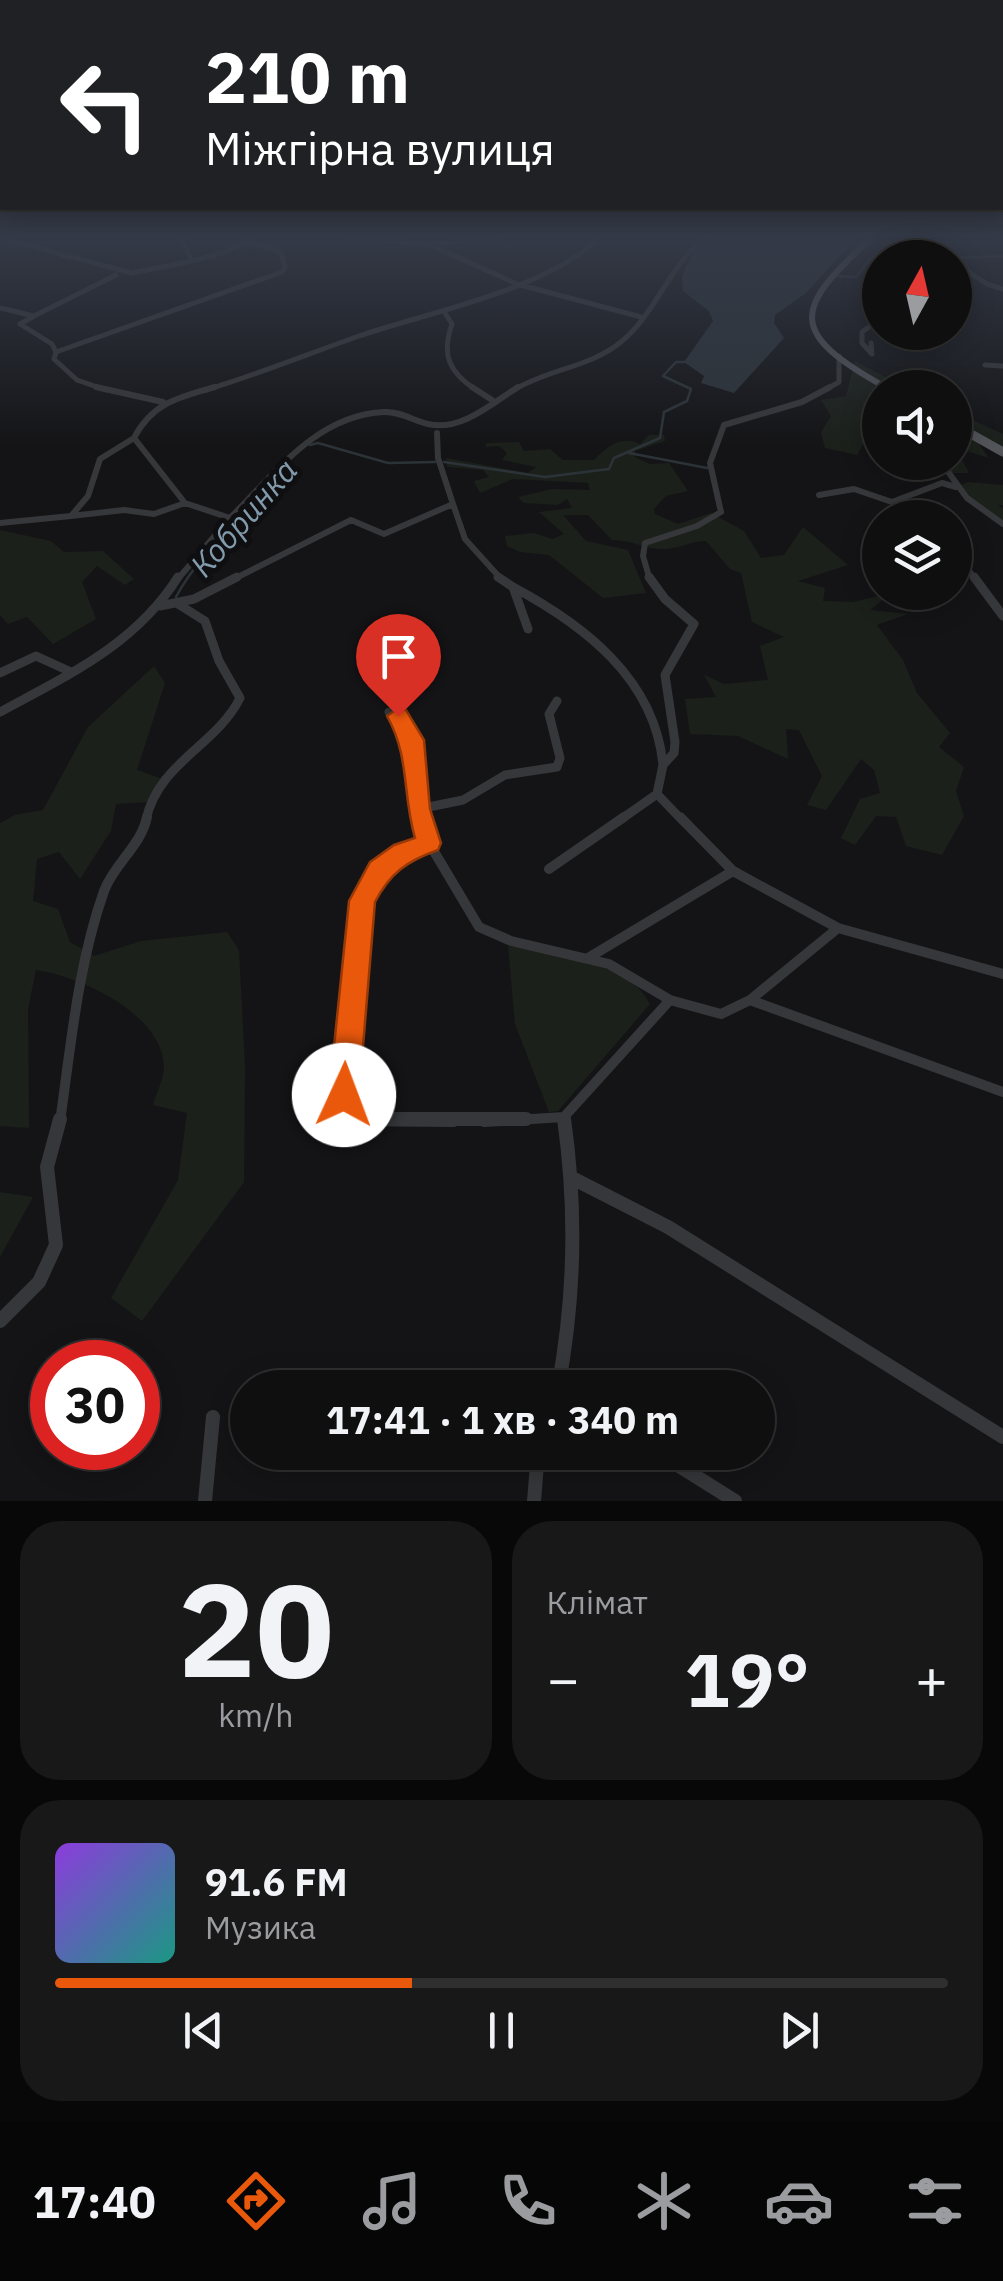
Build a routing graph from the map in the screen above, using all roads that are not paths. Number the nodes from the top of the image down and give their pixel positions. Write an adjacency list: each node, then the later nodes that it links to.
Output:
1 (52, 307): 9 (street)
2 (183, 307): 11 (street)
3 (460, 307): 8 (street)
4 (604, 307): 10 (street)
5 (648, 307): 10 (street)
6 (811, 307): 12 (main road)
7 (0, 308): 9 (street)
8 (445, 313): 16 (street); 17 (street)
9 (34, 316): 11 (street)
10 (641, 317): 16 (street)
11 (56, 352): 17 (street)
12 (839, 356): 15 (main road); 37 (street)
13 (985, 364): 14 (street)
14 (1003, 366)
15 (862, 372)
16 (492, 400): 18 (street)
17 (162, 402): 22 (street)
18 (450, 425): 19 (street); 20 (street)
19 (429, 426): 20 (street); 32 (street)
20 (437, 433): 30 (street)
21 (972, 435): 23 (main road)
22 (134, 438): 29 (street); 31 (street)
23 (1003, 452)
24 (952, 480): 25 (street)
25 (956, 487): 28 (street); 34 (street)
26 (819, 495): 27 (street)
27 (886, 500)
28 (897, 500)
29 (185, 502): 31 (street); 32 (street)
30 (453, 504): 36 (street); 38 (street)
31 (72, 516): 33 (street)
32 (230, 518): 39 (street)
33 (0, 524)
34 (1003, 524)
35 (972, 575): 40 (street)
36 (513, 587): 41 (street); 47 (street)
37 (664, 596): 47 (street)
38 (178, 604): 39 (street); 61 (street)
39 (160, 606): 42 (street)
40 (1003, 616)
41 (528, 629)
42 (71, 672): 43 (street); 45 (street)
43 (0, 673)
44 (557, 701): 49 (street)
45 (0, 712)
46 (388, 712): 49 (street)
47 (664, 765): 48 (street)
48 (656, 794): 51 (street); 52 (street)
49 (418, 809): 50 (street)
50 (429, 843): 54 (street); 59 (street)
51 (549, 869)
52 (732, 871): 53 (street); 54 (street)
53 (838, 928): 55 (street); 57 (street)
54 (588, 958): 56 (street)
55 (1003, 974)
56 (670, 1000): 57 (street); 59 (street)
57 (750, 1000): 58 (street)
58 (1003, 1092)
59 (564, 1116): 60 (street)
60 (574, 1179): 62 (street); 64 (street)
61 (0, 1321)
62 (562, 1370)
63 (213, 1418): 67 (street)
64 (1003, 1437)
65 (537, 1470): 68 (street)
66 (686, 1470): 69 (street)
67 (205, 1501)
68 (534, 1501)
69 (735, 1501)

